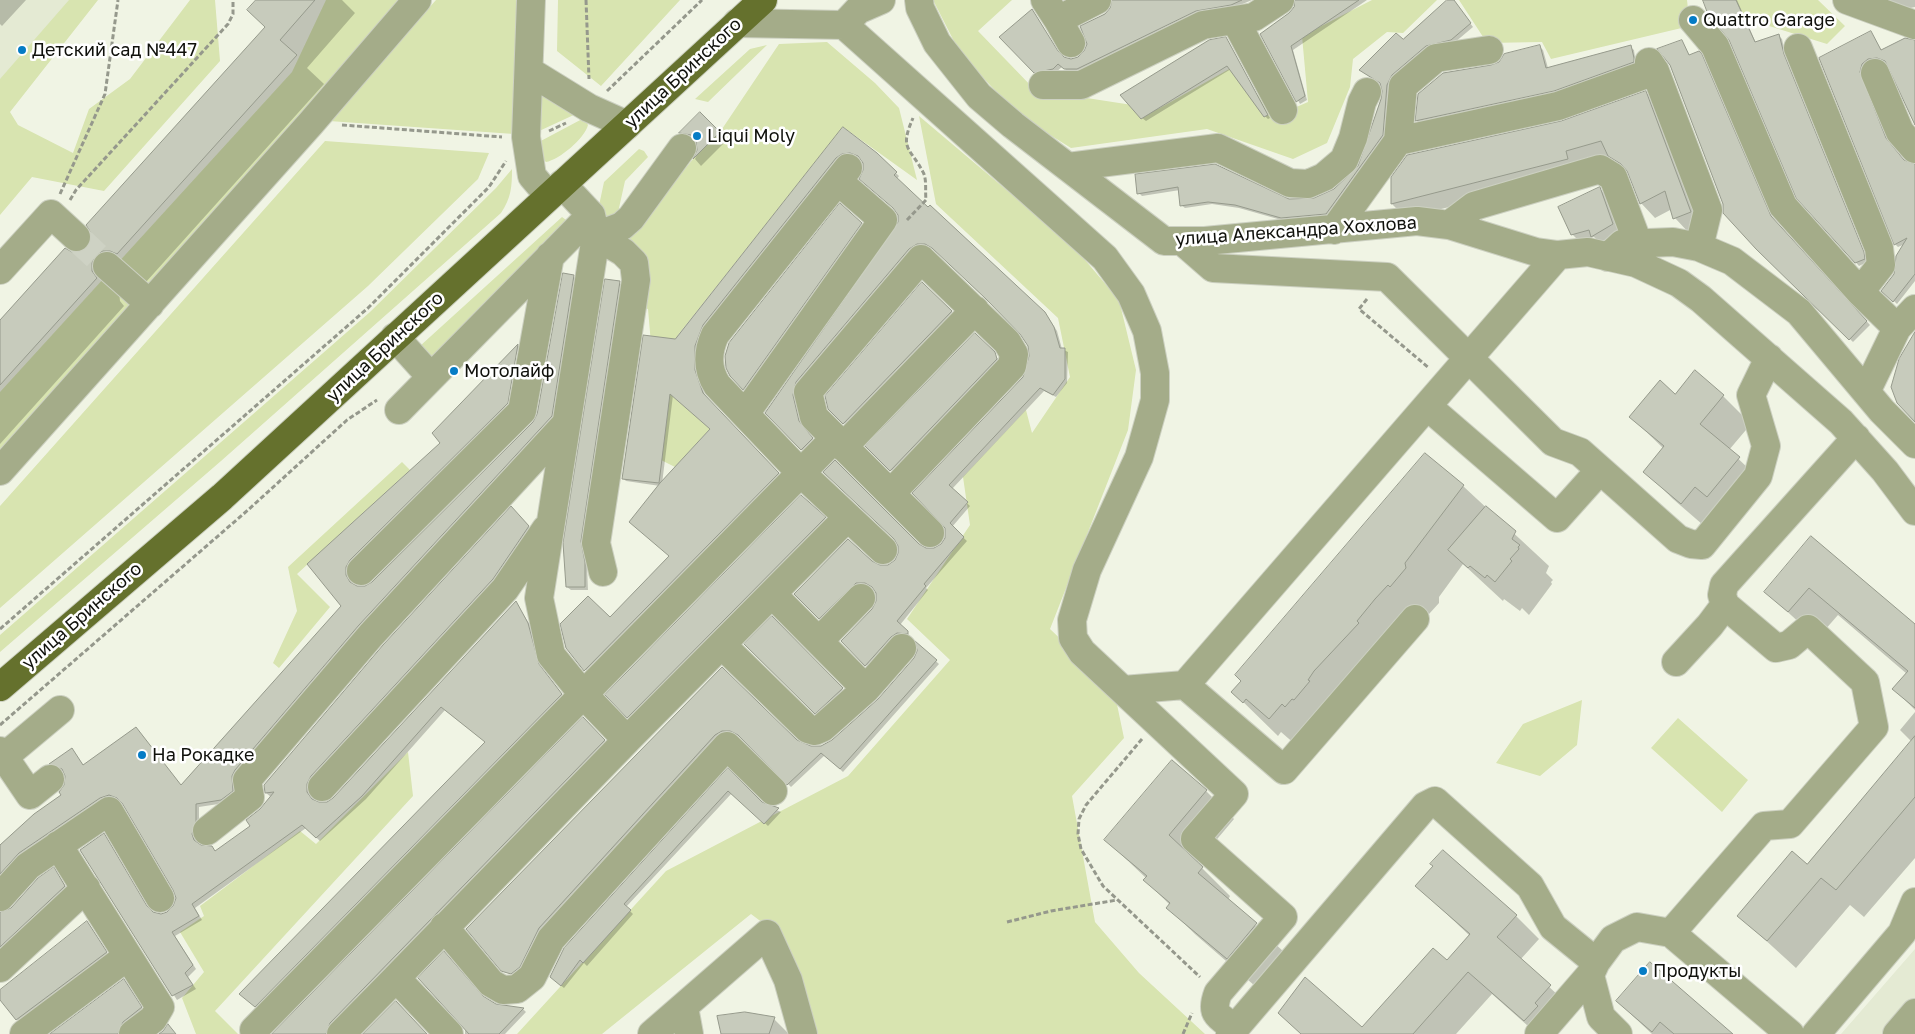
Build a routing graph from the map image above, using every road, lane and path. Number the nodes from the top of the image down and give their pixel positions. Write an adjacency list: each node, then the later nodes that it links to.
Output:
1 (118, 0): 40 (path)
2 (233, 0): 40 (path)
3 (417, 0): 30 (street)
4 (531, 0): 21 (street)
5 (586, 0): 23 (path)
6 (702, 0): 26 (path)
7 (763, 0): 16 (main road, улица Бринского)
8 (881, 0): 18 (street)
9 (919, 0): 38 (street, улица Александра Хохлова)
10 (1097, 0): 15 (street)
11 (1280, 0): 13 (street)
12 (1847, 0): 17 (street)
13 (1235, 20): 24 (street); 28 (street)
14 (1693, 20): 54 (street)
15 (1058, 21)
16 (737, 24): 18 (street); 31 (main road, улица Бринского)
17 (1915, 24)
18 (844, 26): 27 (street)
19 (1798, 48): 54 (street)
20 (1489, 50): 34 (street)
21 (529, 71): 31 (street); 39 (street)
22 (1875, 73): 36 (street)
23 (589, 82)
24 (1043, 85)
25 (1367, 92): 38 (street)
26 (603, 95)
27 (925, 98): 41 (path); 94 (street)
28 (1283, 110)
29 (572, 120): 32 (path)
30 (312, 123): 33 (path); 55 (street)
31 (627, 125): 39 (main road, улица Бринского)
32 (546, 133)
33 (508, 137)
34 (1398, 141): 44 (street); 47 (street)
35 (682, 148): 43 (street)
36 (1915, 149)
37 (507, 152): 86 (path)
38 (1068, 167): 45 (street, улица Александра Хохлова)
39 (556, 190): 43 (street); 58 (main road, улица Бринского)
40 (61, 224): 52 (street)
41 (904, 224)
42 (1449, 225): 44 (street, улица Александра Хохлова); 46 (street); 48 (street, улица Александра Хохлова)
43 (594, 226): 49 (street); 67 (street); 81 (street)
44 (1334, 230): 45 (street, улица Александра Хохлова)
45 (1182, 241): 53 (street)
46 (1638, 243): 47 (street); 50 (street)
47 (1699, 247): 63 (street)
48 (1558, 255): 50 (street, улица Александра Хохлова); 59 (street)
49 (550, 256): 61 (street); 80 (street)
50 (1608, 257): 60 (street, улица Александра Хохлова)
51 (107, 266): 55 (street)
52 (0, 270)
53 (1387, 277): 59 (street); 62 (path)
54 (1860, 292): 57 (street)
55 (150, 304): 72 (street)
56 (975, 310): 69 (street); 69 (street); 74 (street)
57 (1906, 319): 63 (street)
58 (395, 338): 61 (street); 92 (main road, улица Бринского)
59 (1468, 358): 62 (street); 71 (street)
60 (1769, 358): 68 (street, улица Александра Хохлова); 71 (street)
61 (432, 376): 64 (street)
62 (1446, 384): 65 (street)
63 (1866, 392): 70 (street)
64 (392, 403): 98 (path)
65 (1427, 406): 71 (street); 91 (street)
66 (745, 414): 66 (street); 73 (street)
67 (564, 426): 77 (street); 104 (street)
68 (1856, 438): 75 (street, улица Александра Хохлова); 84 (street)
69 (839, 442): 73 (street); 74 (street)
70 (1915, 444)
71 (1600, 470)
72 (0, 471)
73 (801, 473): 76 (street); 95 (street)
74 (892, 493): 78 (street)
75 (1915, 511)
76 (848, 517): 79 (street); 82 (street)
77 (550, 524): 95 (street); 102 (street)
78 (930, 533)
79 (882, 550)
80 (360, 571)
81 (603, 572)
82 (772, 594): 87 (street); 88 (street)
83 (861, 598): 87 (street)
84 (1725, 605): 90 (street); 113 (street)
85 (1414, 619): 91 (street)
86 (0, 629)
87 (819, 642): 93 (street)
88 (722, 645): 93 (street); 99 (street)
89 (902, 648): 93 (street)
90 (1676, 662)
91 (1185, 685): 94 (street)
92 (0, 687)
93 (866, 689)
94 (1123, 690): 97 (street)
95 (582, 693): 99 (street); 121 (street)
96 (60, 710): 100 (street)
97 (1157, 721): 109 (path); 118 (street)
98 (0, 725)
99 (627, 740): 112 (street)
100 (2, 754): 101 (street)
101 (50, 779)
102 (322, 787)
103 (773, 791): 112 (street)
104 (207, 831)
105 (58, 845): 106 (street); 107 (street); 108 (street)
106 (86, 888): 114 (street); 115 (street)
107 (0, 897)
108 (160, 898)
109 (1118, 900): 111 (path); 118 (path)
110 (1915, 902): 133 (street)
111 (1008, 922)
112 (444, 927): 117 (street)
113 (1671, 933): 116 (street); 132 (street)
114 (128, 956): 123 (street); 124 (street)
115 (0, 968)
116 (1593, 969): 122 (street); 130 (street); 131 (street)
117 (396, 978): 125 (street); 126 (street)
118 (1218, 993): 122 (street)
119 (684, 1007): 127 (street); 128 (street); 129 (street)
120 (1915, 1013): 134 (street)
121 (254, 1030)
122 (1232, 1033)
123 (24, 1034)
124 (134, 1034)
125 (341, 1034)
126 (449, 1034)
127 (652, 1034)
128 (690, 1034)
129 (804, 1034)
130 (1539, 1034)
131 (1618, 1034)
132 (1790, 1034)
133 (1816, 1034)
134 (1897, 1034)

